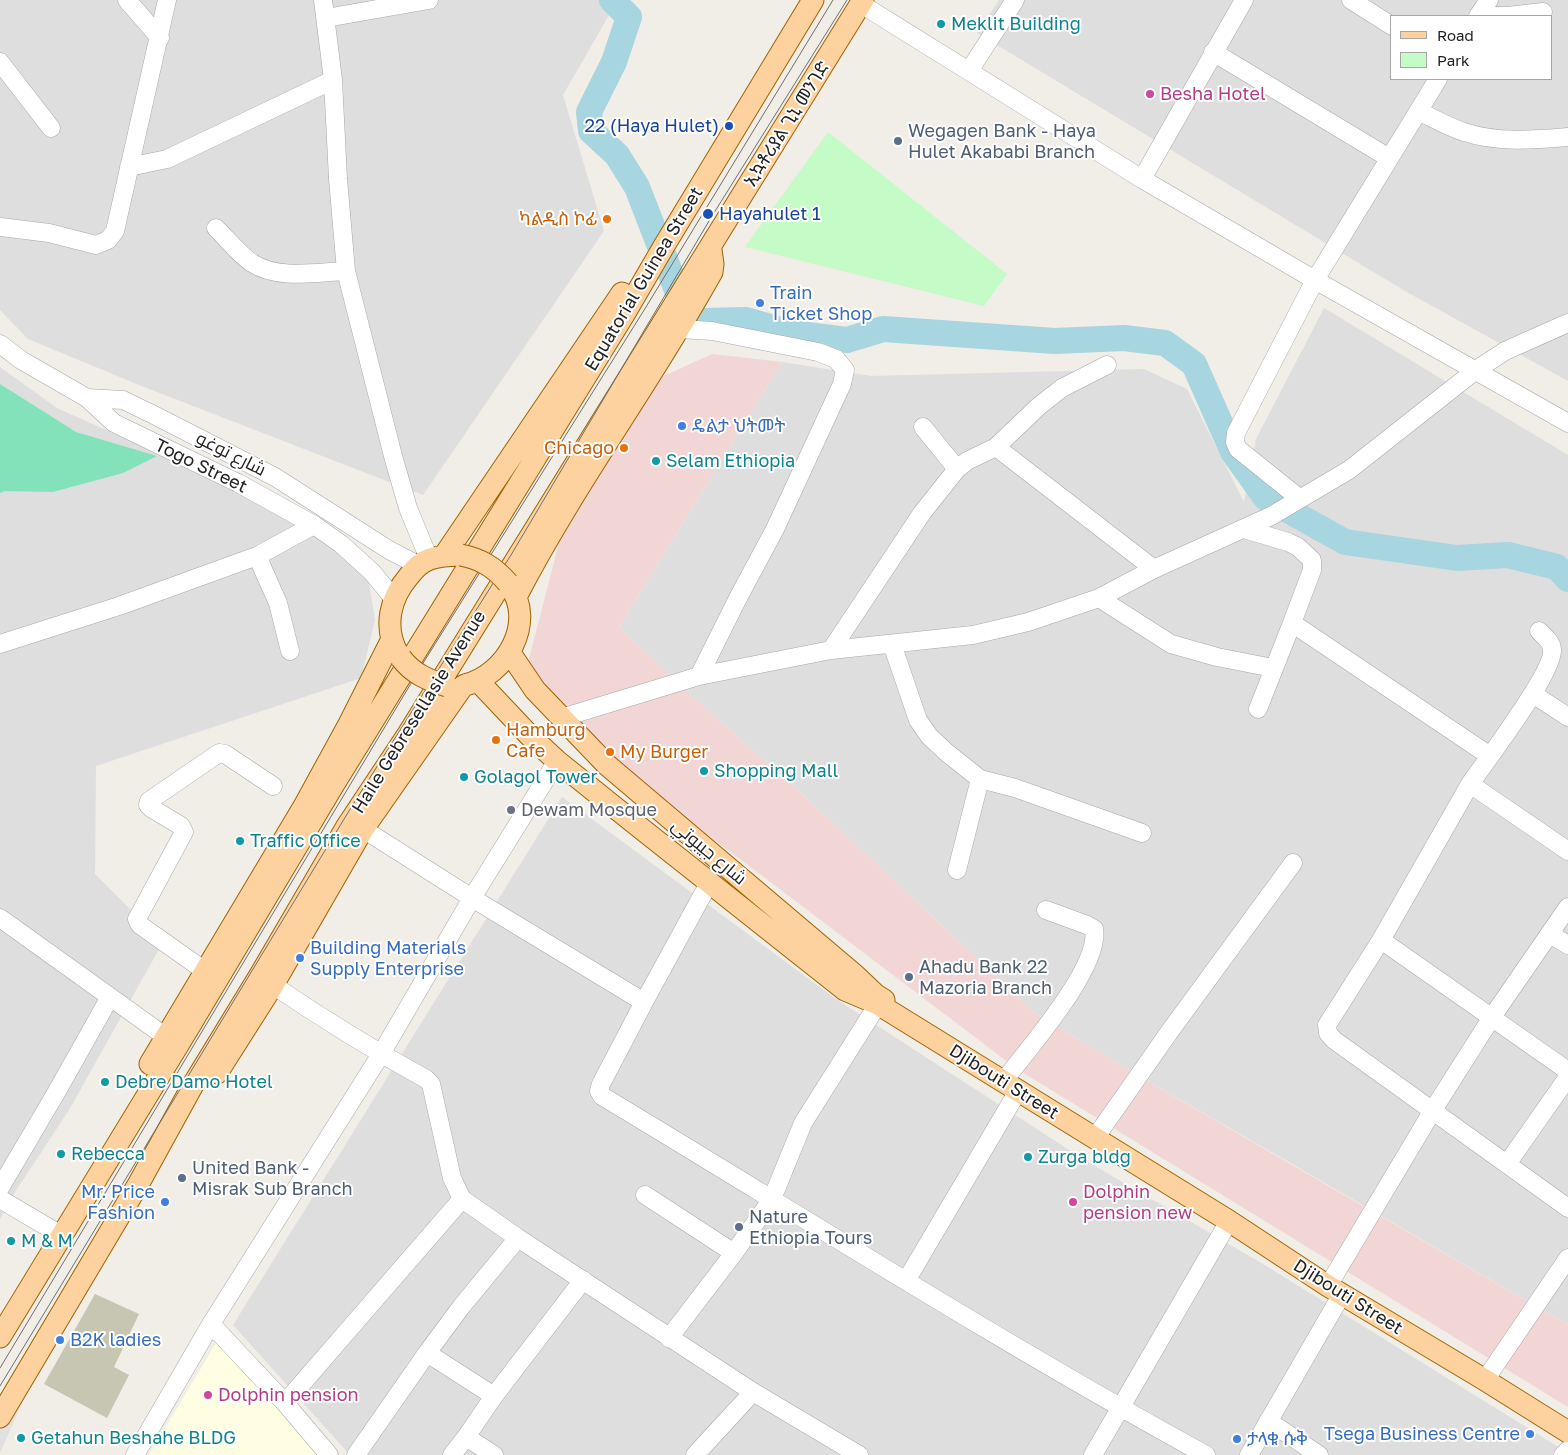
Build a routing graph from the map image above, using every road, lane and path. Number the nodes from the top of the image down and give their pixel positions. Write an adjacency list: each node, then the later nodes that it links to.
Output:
1 (127, 0): 16 (street)
2 (167, 0): 16 (street)
3 (323, 0): 14 (street)
4 (429, 0): 14 (street)
5 (813, 0): 30 (main road, Equatorial Guinea Street)
6 (1014, 0): 19 (street)
7 (1244, 0): 17 (street)
8 (1351, 0): 15 (street)
9 (1489, 0): 12 (street)
10 (862, 2): 19 (street); 33 (main road, ኢኳቶሪያል ጊኒ መንገድ)
11 (1543, 12): 13 (street)
12 (1479, 15)
13 (1517, 15)
14 (326, 18): 20 (street)
15 (1390, 25)
16 (160, 38): 26 (street)
17 (1213, 52): 25 (street); 27 (street)
18 (0, 62): 23 (street)
19 (969, 71): 27 (street)
20 (333, 80): 26 (street); 31 (street)
21 (1437, 80): 22 (street)
22 (1418, 111): 24 (street); 25 (street)
23 (51, 128)
24 (1568, 137)
25 (1389, 158): 32 (street)
26 (129, 167): 28 (street)
27 (1142, 179): 32 (street)
28 (0, 226)
29 (216, 228): 31 (street)
30 (649, 270): 47 (main road); 70 (main road, Equatorial Guinea Street)
31 (346, 271): 47 (street)
32 (1315, 280): 37 (street); 43 (street)
33 (678, 321): 49 (main road); 61 (street); 102 (main road, Haile Gebresellasie Avenue)
34 (1568, 323): 37 (street)
35 (0, 344): 38 (street, Togo Street)
36 (1107, 365): 41 (street)
37 (1476, 370): 39 (street); 43 (street)
38 (87, 398): 44 (street, Togo Street); 47 (street, شارع توغو)
39 (1568, 423)
40 (923, 427): 42 (street)
41 (996, 447): 42 (street); 48 (street)
42 (956, 469): 57 (street)
43 (1294, 501): 45 (street)
44 (314, 526): 46 (street); 51 (street, Togo Street)
45 (1244, 529): 48 (street); 52 (street)
46 (257, 556): 54 (street); 58 (street)
47 (438, 559): 49 (main road, bridge); 51 (main road)
48 (1154, 569): 50 (street)
49 (512, 589): 59 (main road)
50 (1099, 598): 55 (street); 60 (street)
51 (394, 599): 56 (main road)
52 (1292, 623): 60 (street); 67 (street)
53 (1539, 631): 63 (street)
54 (0, 644)
55 (892, 644): 57 (street); 69 (street)
56 (396, 650): 62 (main road, bridge); 86 (main road)
57 (831, 650): 61 (street)
58 (290, 652)
59 (510, 653): 62 (main road); 66 (main road, شارع جيبوتي)
60 (1273, 668): 64 (street)
61 (699, 676): 66 (street)
62 (463, 685): 68 (main road, Djibouti Street); 73 (main road)
63 (1532, 694): 65 (street); 67 (street)
64 (1258, 709)
65 (1568, 717)
66 (561, 718): 87 (main road, شارع جيبوتي)
67 (1490, 756): 71 (street)
68 (557, 761): 78 (main road, Djibouti Street); 79 (street)
69 (980, 779): 74 (street); 77 (street)
70 (334, 784): 100 (main road, Haile Gebresellasie Avenue)
71 (1470, 784): 75 (street); 84 (street)
72 (273, 786): 86 (street)
73 (363, 829): 79 (street); 88 (main road)
74 (1142, 833)
75 (1568, 851)
76 (1293, 863): 99 (street)
77 (957, 870)
78 (709, 883): 90 (street); 91 (main road, Djibouti Street)
79 (472, 898): 90 (street); 94 (street)
80 (1568, 907): 83 (street)
81 (1046, 910): 97 (street)
82 (0, 918): 89 (street)
83 (1550, 934): 85 (street); 92 (street)
84 (1381, 940): 92 (street); 98 (street)
85 (1568, 945)
86 (205, 971): 93 (main road)
87 (856, 976): 97 (main road, Djibouti Street)
88 (273, 985): 94 (street); 102 (main road)
89 (110, 997): 93 (street); 103 (street)
90 (644, 1002): 107 (street)
91 (878, 1004): 97 (main road, Djibouti Street); 107 (street)
92 (1492, 1017): 95 (street); 98 (street)
93 (166, 1037): 100 (main road)
94 (381, 1054): 106 (street); 117 (street)
95 (1568, 1071)
96 (1568, 1078): 101 (street)
97 (1009, 1083): 99 (main road, Djibouti Street); 115 (street)
98 (1433, 1110): 101 (street); 116 (street)
99 (1097, 1135): 109 (main road, Djibouti Street); 116 (main road, Djibouti Street)
100 (122, 1137): 110 (main road, Haile Gebresellasie Avenue)
101 (1507, 1164): 108 (street)
102 (138, 1183): 126 (main road, Haile Gebresellasie Avenue)
103 (0, 1188)
104 (645, 1194): 112 (street)
105 (0, 1199): 110 (street)
106 (462, 1199): 111 (street); 124 (street)
107 (772, 1199): 112 (street); 115 (street)
108 (1568, 1208)
109 (1229, 1221): 116 (main road, Djibouti Street); 125 (street)
110 (61, 1236): 118 (main road, Haile Gebresellasie Avenue)
111 (518, 1238): 114 (street); 120 (street)
112 (734, 1253): 119 (street)
113 (1568, 1258): 121 (street)
114 (583, 1280): 119 (street); 123 (street)
115 (906, 1281): 125 (street)
116 (1335, 1285): 121 (main road, Djibouti Street); 128 (street)
117 (211, 1324): 124 (street); 132 (street)
118 (0, 1337)
119 (669, 1338): 122 (street)
120 (427, 1353): 123 (street); 134 (street)
121 (1488, 1376): 127 (main road, Djibouti Street); 129 (main road, Djibouti Street)
122 (753, 1392): 137 (street); 138 (street)
123 (494, 1396): 130 (street)
124 (285, 1403): 133 (street)
125 (1121, 1408): 139 (street); 140 (street)
126 (0, 1417)
127 (1568, 1420)
128 (1268, 1422): 141 (street); 142 (street)
129 (1568, 1432)
130 (466, 1437): 135 (street); 136 (street)
131 (1568, 1450): 143 (street)
132 (135, 1455)
133 (329, 1455)
134 (356, 1455)
135 (452, 1455)
136 (494, 1455)
137 (695, 1455)
138 (859, 1455)
139 (1093, 1455)
140 (1206, 1455)
141 (1249, 1455)
142 (1319, 1455)
143 (1563, 1455)

